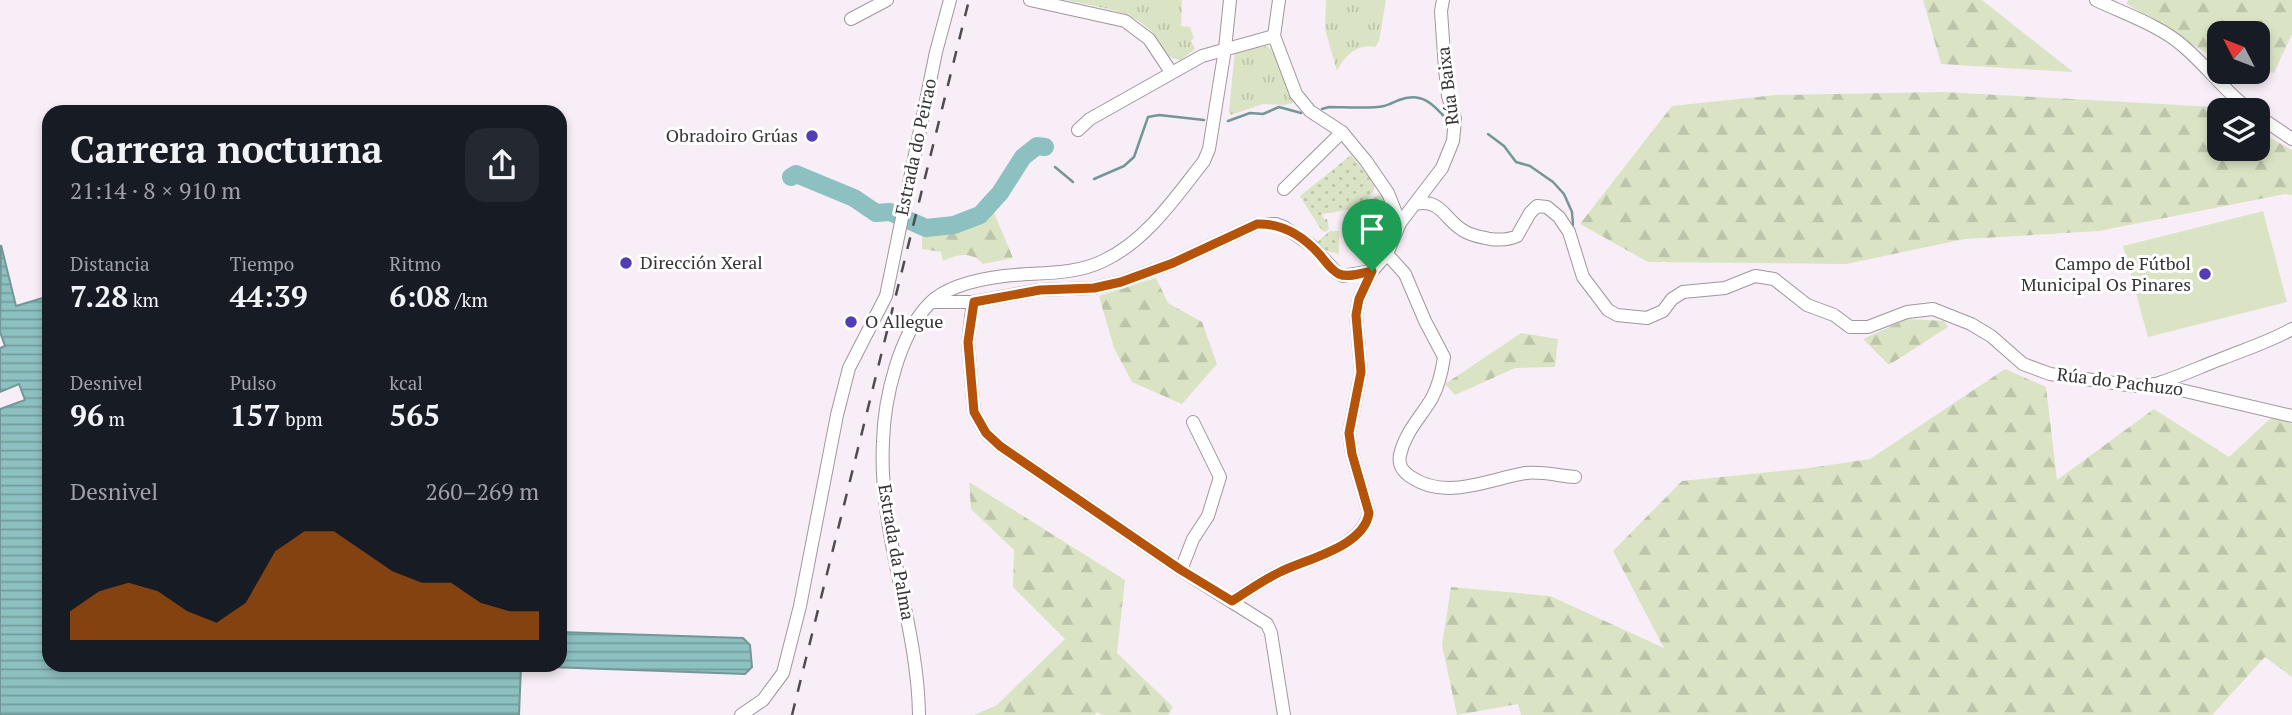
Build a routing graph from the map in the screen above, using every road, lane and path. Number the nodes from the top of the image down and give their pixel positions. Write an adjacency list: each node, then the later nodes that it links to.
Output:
1 (887, 0): 8 (street)
2 (950, 0): 31 (street, Estrada do Peirao)
3 (1030, 0): 11 (street)
4 (1230, 0): 10 (street, Estrada da Palma)
5 (1279, 0): 9 (street)
6 (1443, 0): 18 (street, Rúa Baixa)
7 (2096, 0): 12 (street)
8 (851, 19)
9 (1274, 36): 10 (street); 15 (street)
10 (1225, 49): 11 (street); 22 (street, Estrada da Palma)
11 (1171, 72): 14 (street)
12 (2234, 98)
13 (2270, 124): 16 (street)
14 (1077, 130)
15 (1342, 132): 17 (street); 19 (street)
16 (2292, 139)
17 (1284, 190)
18 (1415, 204): 19 (street, Rúa Baixa); 25 (street, Rúa do Pachuzo)
19 (1400, 223): 20 (street, Rúa Baixa)
20 (1387, 254): 21 (street, Rúa Baixa); 28 (street)
21 (1372, 271): 23 (street); 30 (street, Rúa Baixa)
22 (931, 302): 23 (street); 32 (street, Estrada da Palma)
23 (974, 302): 29 (street)
24 (2292, 329): 25 (street)
25 (2155, 384): 26 (street, Rúa do Pachuzo)
26 (2292, 416)
27 (1193, 422): 29 (street)
28 (1575, 477)
29 (1181, 570): 30 (street)
30 (1232, 601): 33 (street)
31 (741, 715)
32 (919, 715)
33 (1284, 715)

